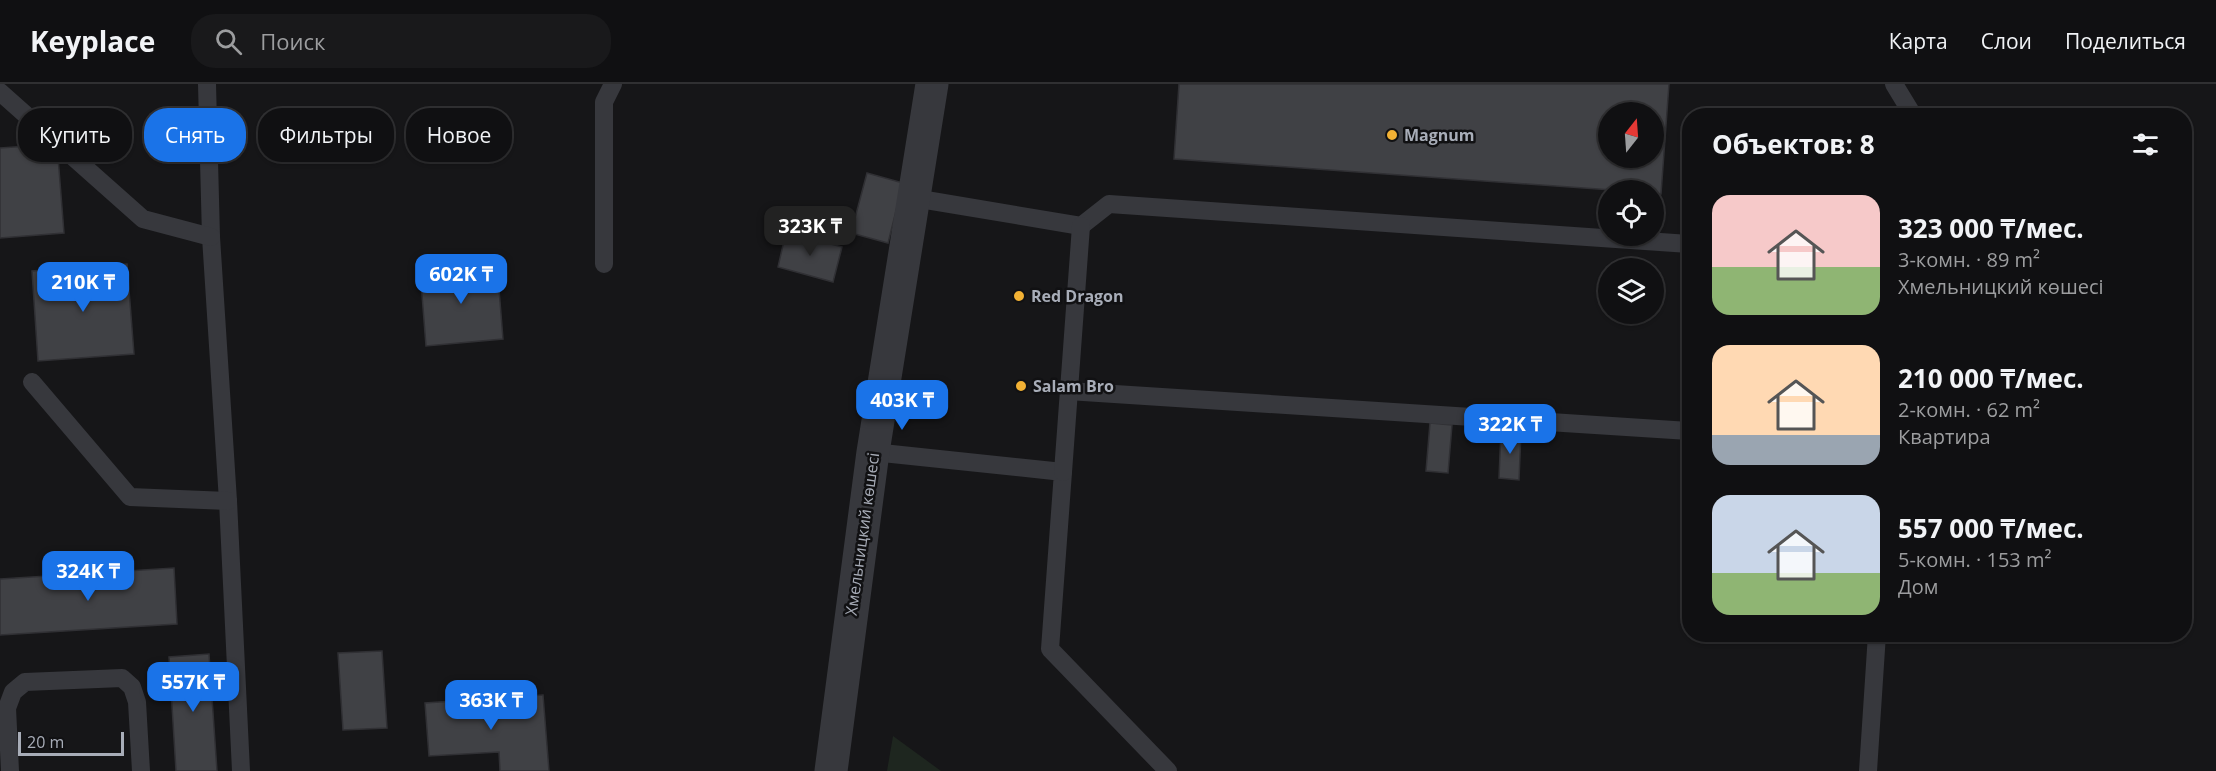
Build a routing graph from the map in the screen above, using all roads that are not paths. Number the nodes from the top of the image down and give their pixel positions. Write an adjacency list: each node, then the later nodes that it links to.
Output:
1 (207, 84): 9 (lane)
2 (613, 84): 11 (lane)
3 (932, 84): 7 (street, Хмельницкий көшесі)
4 (1894, 84): 6 (lane)
5 (0, 92): 9 (lane)
6 (1909, 108)
7 (914, 198): 8 (lane); 15 (street, Хмельницкий көшесі)
8 (1081, 226): 10 (lane); 13 (lane)
9 (211, 237): 17 (lane)
10 (1682, 244)
11 (604, 264)
12 (32, 382): 17 (lane)
13 (1068, 391): 14 (lane); 16 (lane)
14 (1682, 430)
15 (873, 452): 16 (lane); 22 (street, Хмельницкий көшесі)
16 (1064, 472): 23 (lane)
17 (228, 501): 21 (lane)
18 (1876, 642): 24 (lane)
19 (10, 771): 20 (lane)
20 (141, 771)
21 (241, 771)
22 (831, 771)
23 (1168, 771)
24 (1868, 771)

